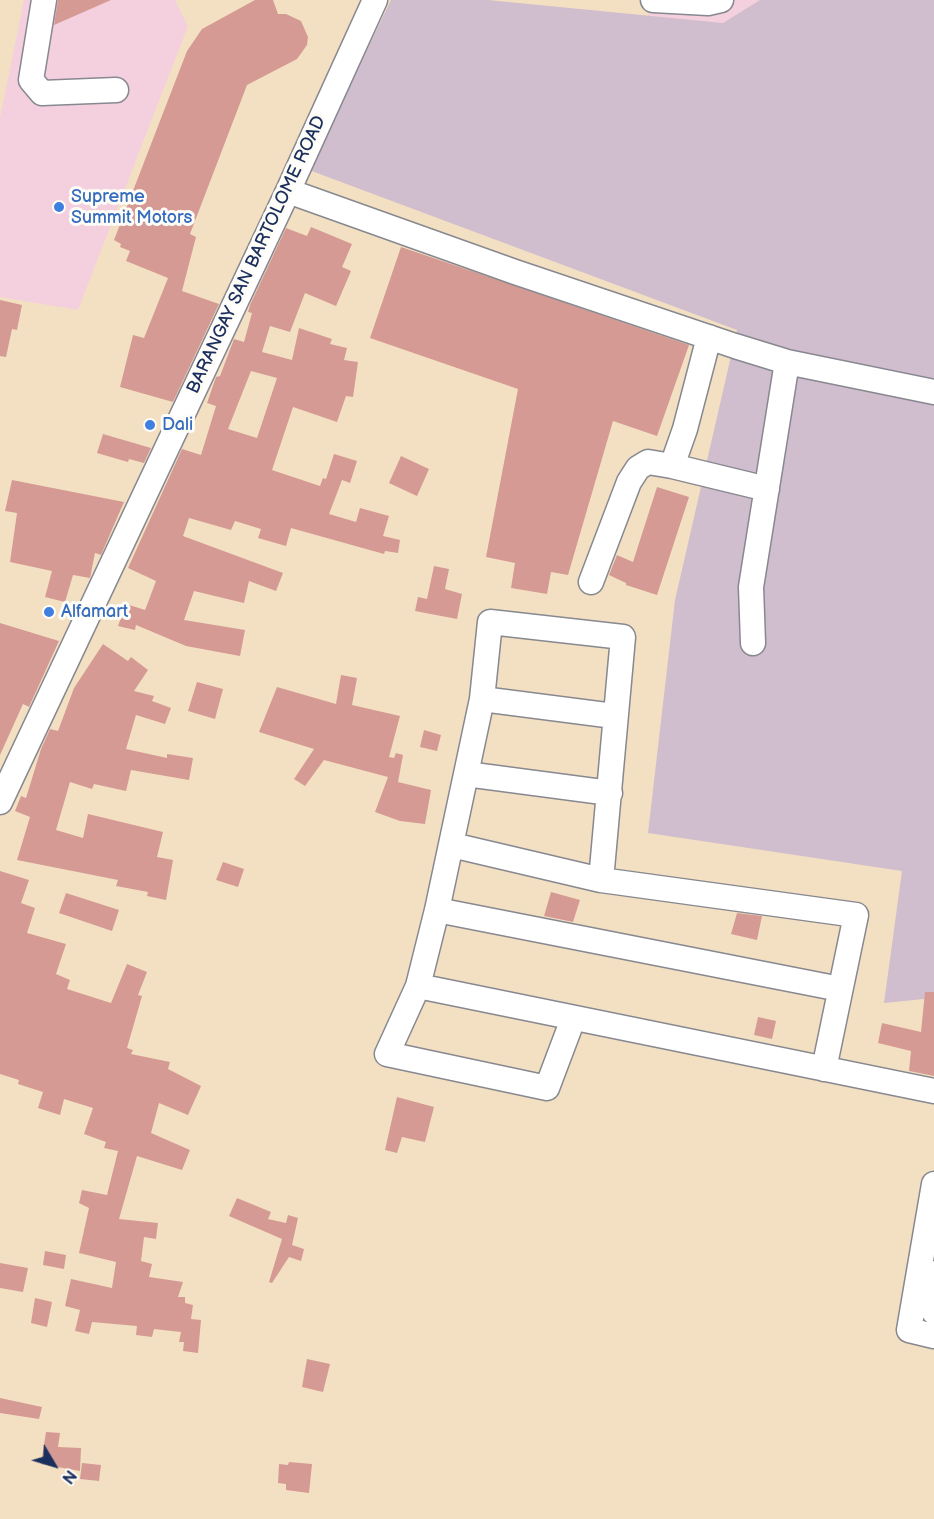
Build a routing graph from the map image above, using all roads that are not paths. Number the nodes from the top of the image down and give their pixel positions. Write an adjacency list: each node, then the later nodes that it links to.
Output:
1 (44, 0): 5 (street)
2 (375, 0): 6 (street, BARANGAY SAN BARTOLOME ROAD)
3 (656, 0): 4 (street)
4 (721, 0)
5 (116, 90)
6 (288, 191): 7 (street); 18 (street, BARANGAY SAN BARTOLOME ROAD)
7 (709, 337): 8 (street); 10 (street)
8 (787, 362): 9 (street); 11 (street)
9 (934, 392)
10 (672, 466): 11 (street); 12 (street)
11 (767, 489): 13 (street)
12 (591, 582)
13 (753, 643)
14 (482, 699): 15 (street); 15 (street); 16 (street)
15 (614, 716): 17 (street)
16 (466, 774): 17 (street); 19 (street)
17 (610, 794): 20 (street)
18 (0, 802)
19 (452, 845): 20 (street); 21 (street)
20 (601, 880): 23 (street)
21 (437, 910): 22 (street); 23 (street)
22 (418, 986): 24 (street); 24 (street)
23 (840, 989): 25 (street)
24 (573, 1019): 25 (street)
25 (824, 1068): 26 (street)
26 (934, 1091)
27 (934, 1184): 30 (street)
28 (934, 1259): 29 (street)
29 (934, 1311)
30 (934, 1336)

